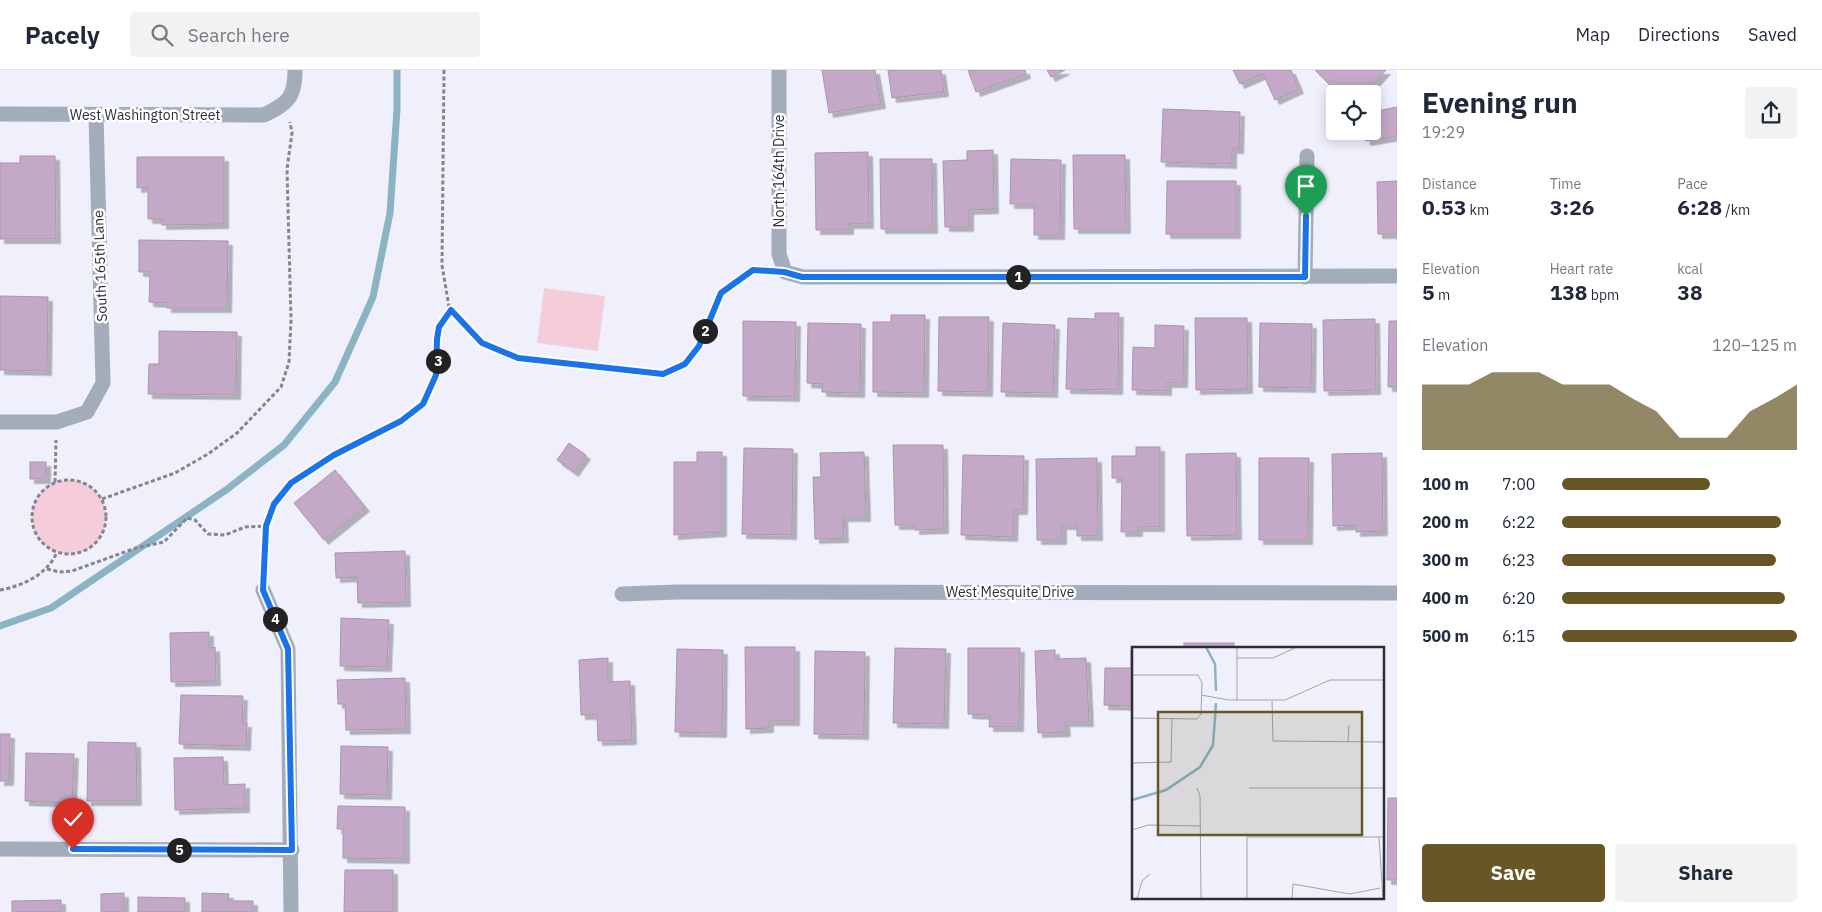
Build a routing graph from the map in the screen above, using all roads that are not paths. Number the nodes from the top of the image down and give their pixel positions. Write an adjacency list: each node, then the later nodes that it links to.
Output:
1 (295, 70): 4 (street, West Washington Street)
2 (779, 70): 7 (street, North 164th Drive)
3 (0, 114): 4 (street, West Washington Street)
4 (96, 115): 8 (street, South 165th Lane)
5 (1307, 156): 7 (street)
6 (1397, 276): 7 (street)
7 (1305, 277)
8 (0, 422)
9 (263, 590): 13 (street)
10 (1397, 593): 11 (street, West Mesquite Drive)
11 (622, 594)
12 (0, 849): 13 (street)
13 (292, 850): 14 (street)
14 (291, 912)

